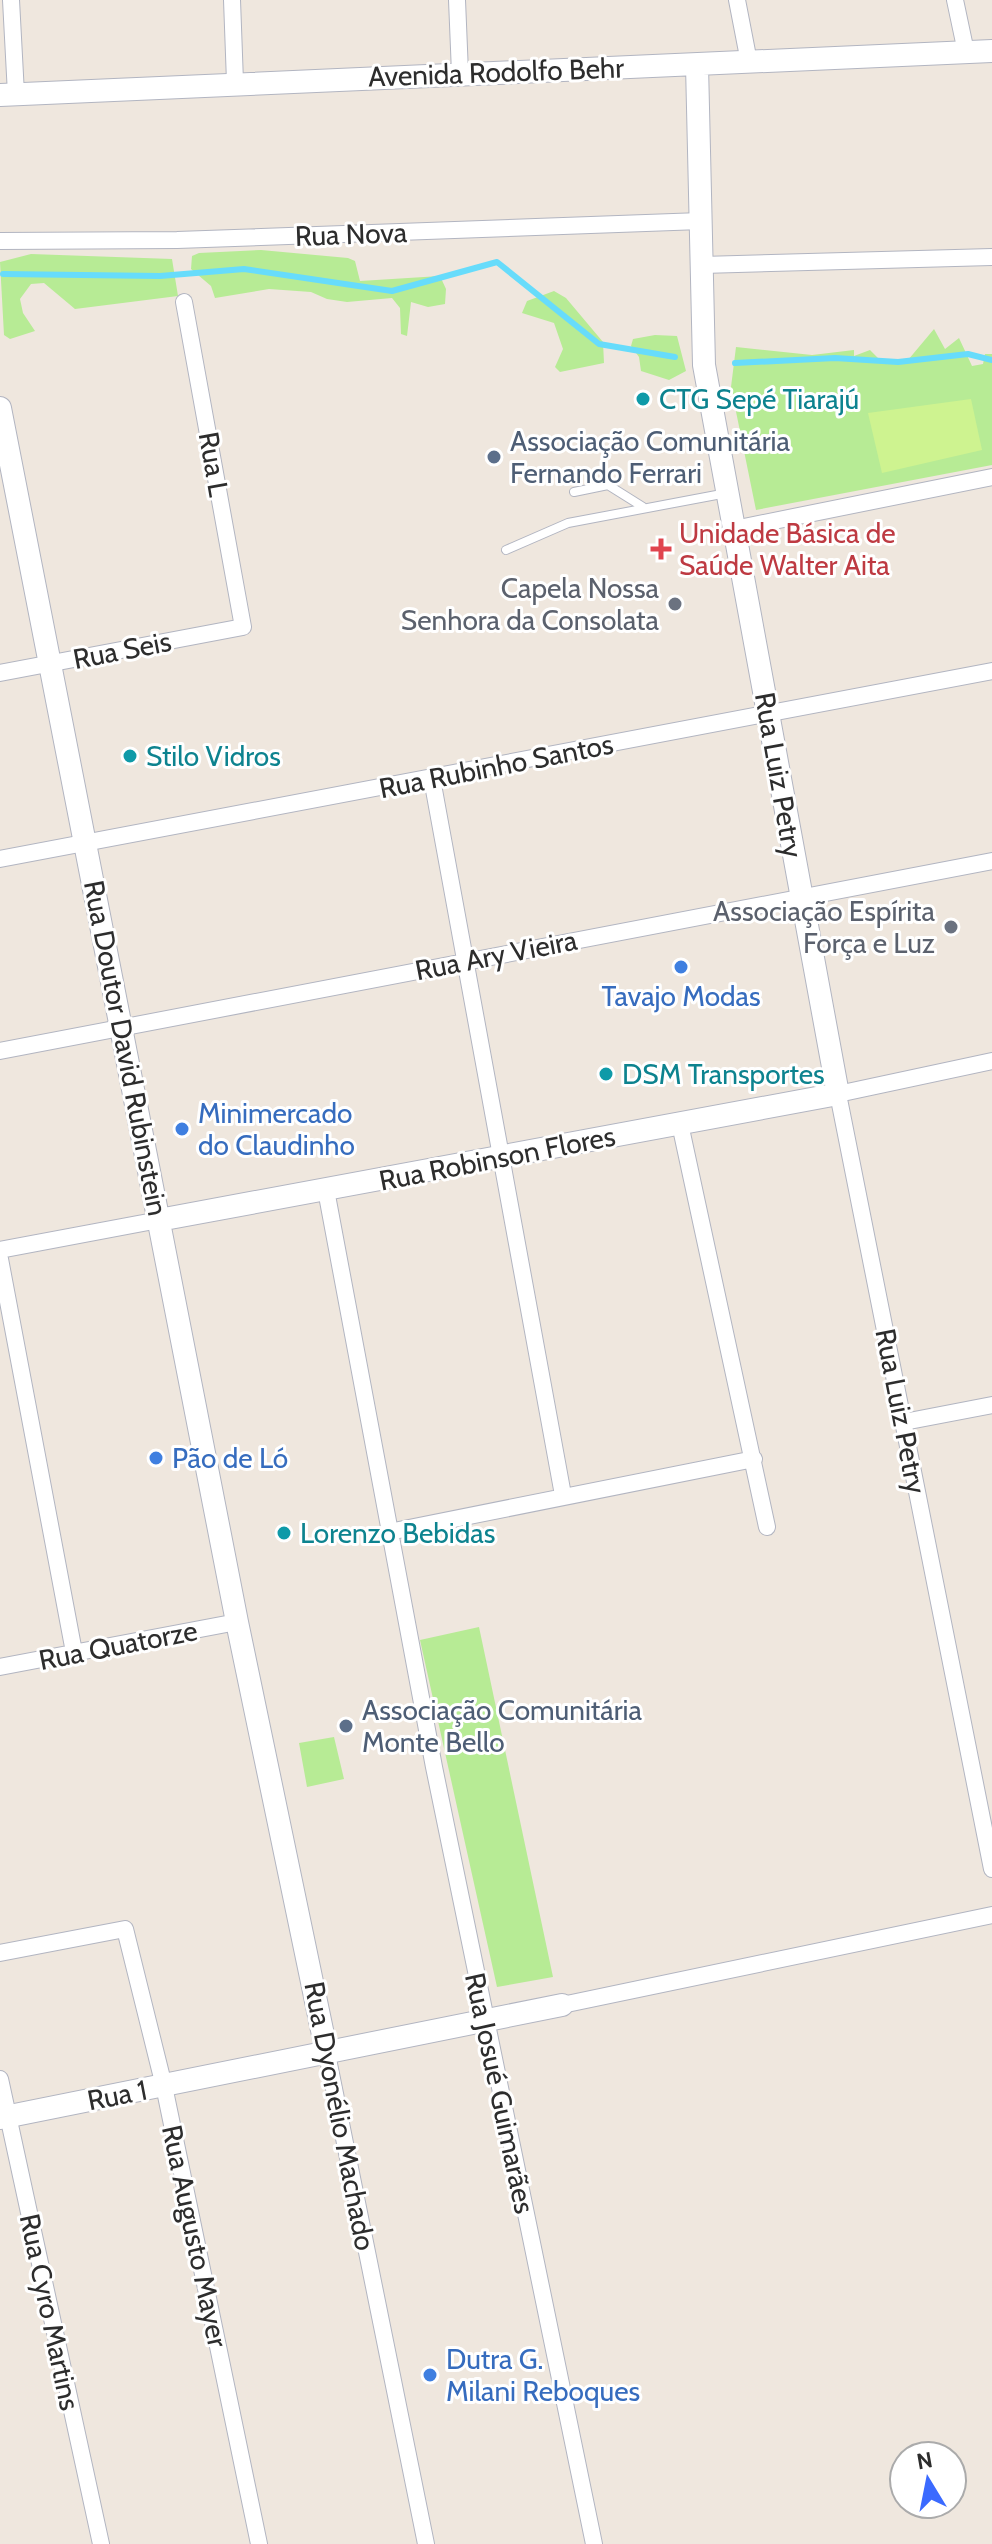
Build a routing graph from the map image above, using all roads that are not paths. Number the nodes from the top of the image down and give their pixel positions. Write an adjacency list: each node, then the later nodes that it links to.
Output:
1 (11, 0): 12 (street)
2 (232, 0): 11 (street)
3 (457, 0): 10 (street)
4 (737, 0): 8 (street)
5 (955, 0): 7 (street)
6 (992, 51): 7 (street, Avenida Rodolfo Behr)
7 (966, 52): 8 (street, Avenida Rodolfo Behr)
8 (749, 62): 9 (street, Avenida Rodolfo Behr)
9 (697, 65): 10 (street, Avenida Rodolfo Behr); 13 (street, Rua Luiz Petry)
10 (460, 73): 11 (street, Avenida Rodolfo Behr)
11 (235, 82): 12 (street, Avenida Rodolfo Behr)
12 (8, 95)
13 (701, 221): 14 (street, Rua Nova); 16 (street, Rua Luiz Petry)
14 (0, 241)
15 (992, 257): 16 (street)
16 (702, 265): 22 (street, Rua Luiz Petry)
17 (184, 302): 26 (street, Rua L)
18 (0, 408): 19 (street, Rua Doutor David Rubinstein)
19 (6, 476): 27 (street, Rua Doutor David Rubinstein)
20 (992, 477): 24 (street)
21 (574, 492): 23 (lane)
22 (728, 493): 23 (lane); 24 (street, Rua Luiz Petry)
23 (644, 507): 25 (lane)
24 (734, 529): 30 (street, Rua Luiz Petry)
25 (506, 550)
26 (243, 627): 27 (street, Rua Seis)
27 (52, 664): 29 (street, Rua Seis); 32 (street, Rua Doutor David Rubinstein)
28 (992, 671): 30 (street, Rua Rubinho Santos)
29 (0, 673)
30 (768, 715): 31 (street, Rua Rubinho Santos); 35 (street, Rua Luiz Petry)
31 (432, 779): 32 (street, Rua Rubinho Santos); 36 (street)
32 (86, 843): 33 (street, Rua Rubinho Santos); 37 (street, Rua Doutor David Rubinstein)
33 (0, 859)
34 (992, 861): 35 (street, Rua Ary Vieira)
35 (801, 898): 36 (street, Rua Ary Vieira); 40 (street, Rua Luiz Petry)
36 (464, 960): 37 (street, Rua Ary Vieira); 42 (street)
37 (122, 1029): 38 (street, Rua Ary Vieira); 44 (street, Rua Doutor David Rubinstein)
38 (0, 1051)
39 (992, 1061): 40 (street, Rua Robinson Flores)
40 (838, 1094): 41 (street, Rua Robinson Flores); 48 (street, Rua Luiz Petry)
41 (680, 1124): 42 (street, Rua Robinson Flores); 49 (street)
42 (499, 1157): 43 (street, Rua Robinson Flores); 50 (street)
43 (326, 1190): 44 (street, Rua Robinson Flores); 52 (street, Rua Josué Guimarães)
44 (159, 1220): 45 (street, Rua Robinson Flores); 53 (street, Rua Doutor David Rubinstein)
45 (0, 1250)
46 (0, 1259): 54 (street)
47 (992, 1405): 48 (street)
48 (904, 1422): 57 (street, Rua Luiz Petry)
49 (754, 1459): 50 (street); 51 (street)
50 (563, 1495): 52 (street)
51 (767, 1527)
52 (389, 1532): 61 (street, Rua Josué Guimarães)
53 (237, 1622): 54 (street, Rua Quatorze); 56 (street, Rua Doutor David Rubinstein)
54 (74, 1652): 55 (street, Rua Quatorze)
55 (0, 1667)
56 (251, 1689): 62 (street, Rua Dyonélio Machado)
57 (992, 1869)
58 (992, 1915): 60 (street)
59 (0, 1953): 64 (street, Rua Augusto Mayer)
60 (562, 2005): 61 (street, Rua 1)
61 (485, 2021): 62 (street, Rua 1); 69 (street, Rua Josué Guimarães)
62 (327, 2054): 64 (street, Rua 1); 68 (street, Rua Dyonélio Machado)
63 (0, 2079): 65 (street, Rua Cyro Martins)
64 (164, 2086): 65 (street, Rua 1); 67 (street, Rua Augusto Mayer)
65 (4, 2117): 66 (street, Rua Cyro Martins)
66 (101, 2544)
67 (259, 2544)
68 (426, 2544)
69 (594, 2544)

